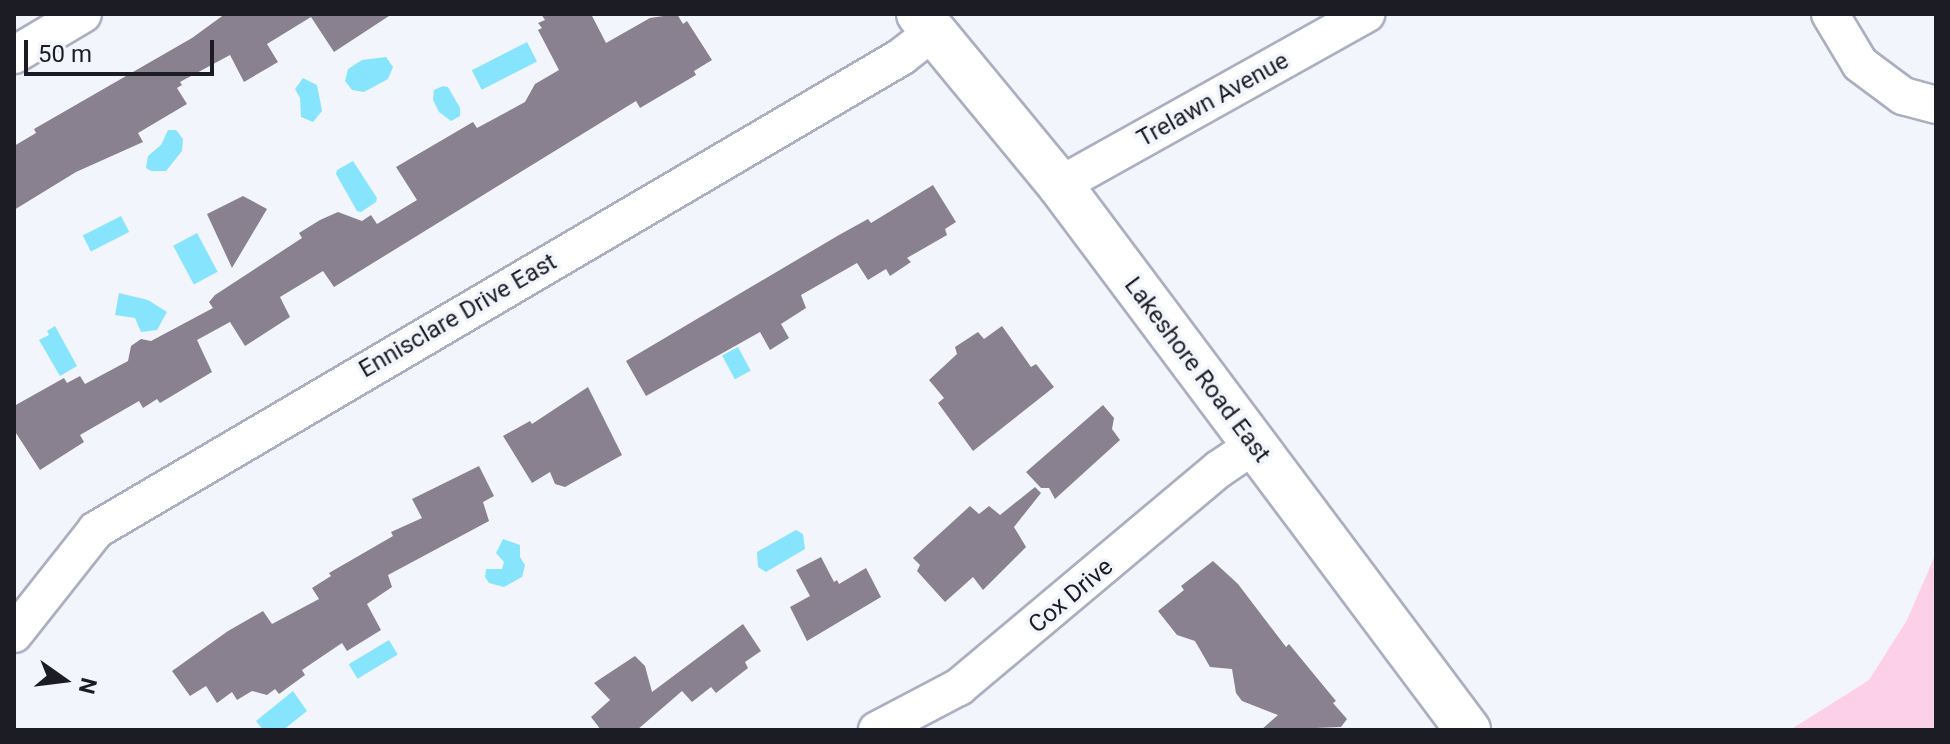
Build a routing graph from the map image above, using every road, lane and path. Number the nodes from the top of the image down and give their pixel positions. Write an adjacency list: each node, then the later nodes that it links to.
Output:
1 (83, 14): 5 (street)
2 (1366, 14): 7 (street, Trelawn Avenue)
3 (1830, 14): 6 (street)
4 (926, 23): 7 (main road, Lakeshore Road East); 9 (street, Ennisclare Drive East)
5 (14, 55)
6 (1936, 105)
7 (1060, 185): 8 (main road, Lakeshore Road East)
8 (1253, 446): 10 (street, Cox Drive); 11 (main road, Lakeshore Road East)
9 (14, 634)
10 (877, 730)
11 (1468, 730)

